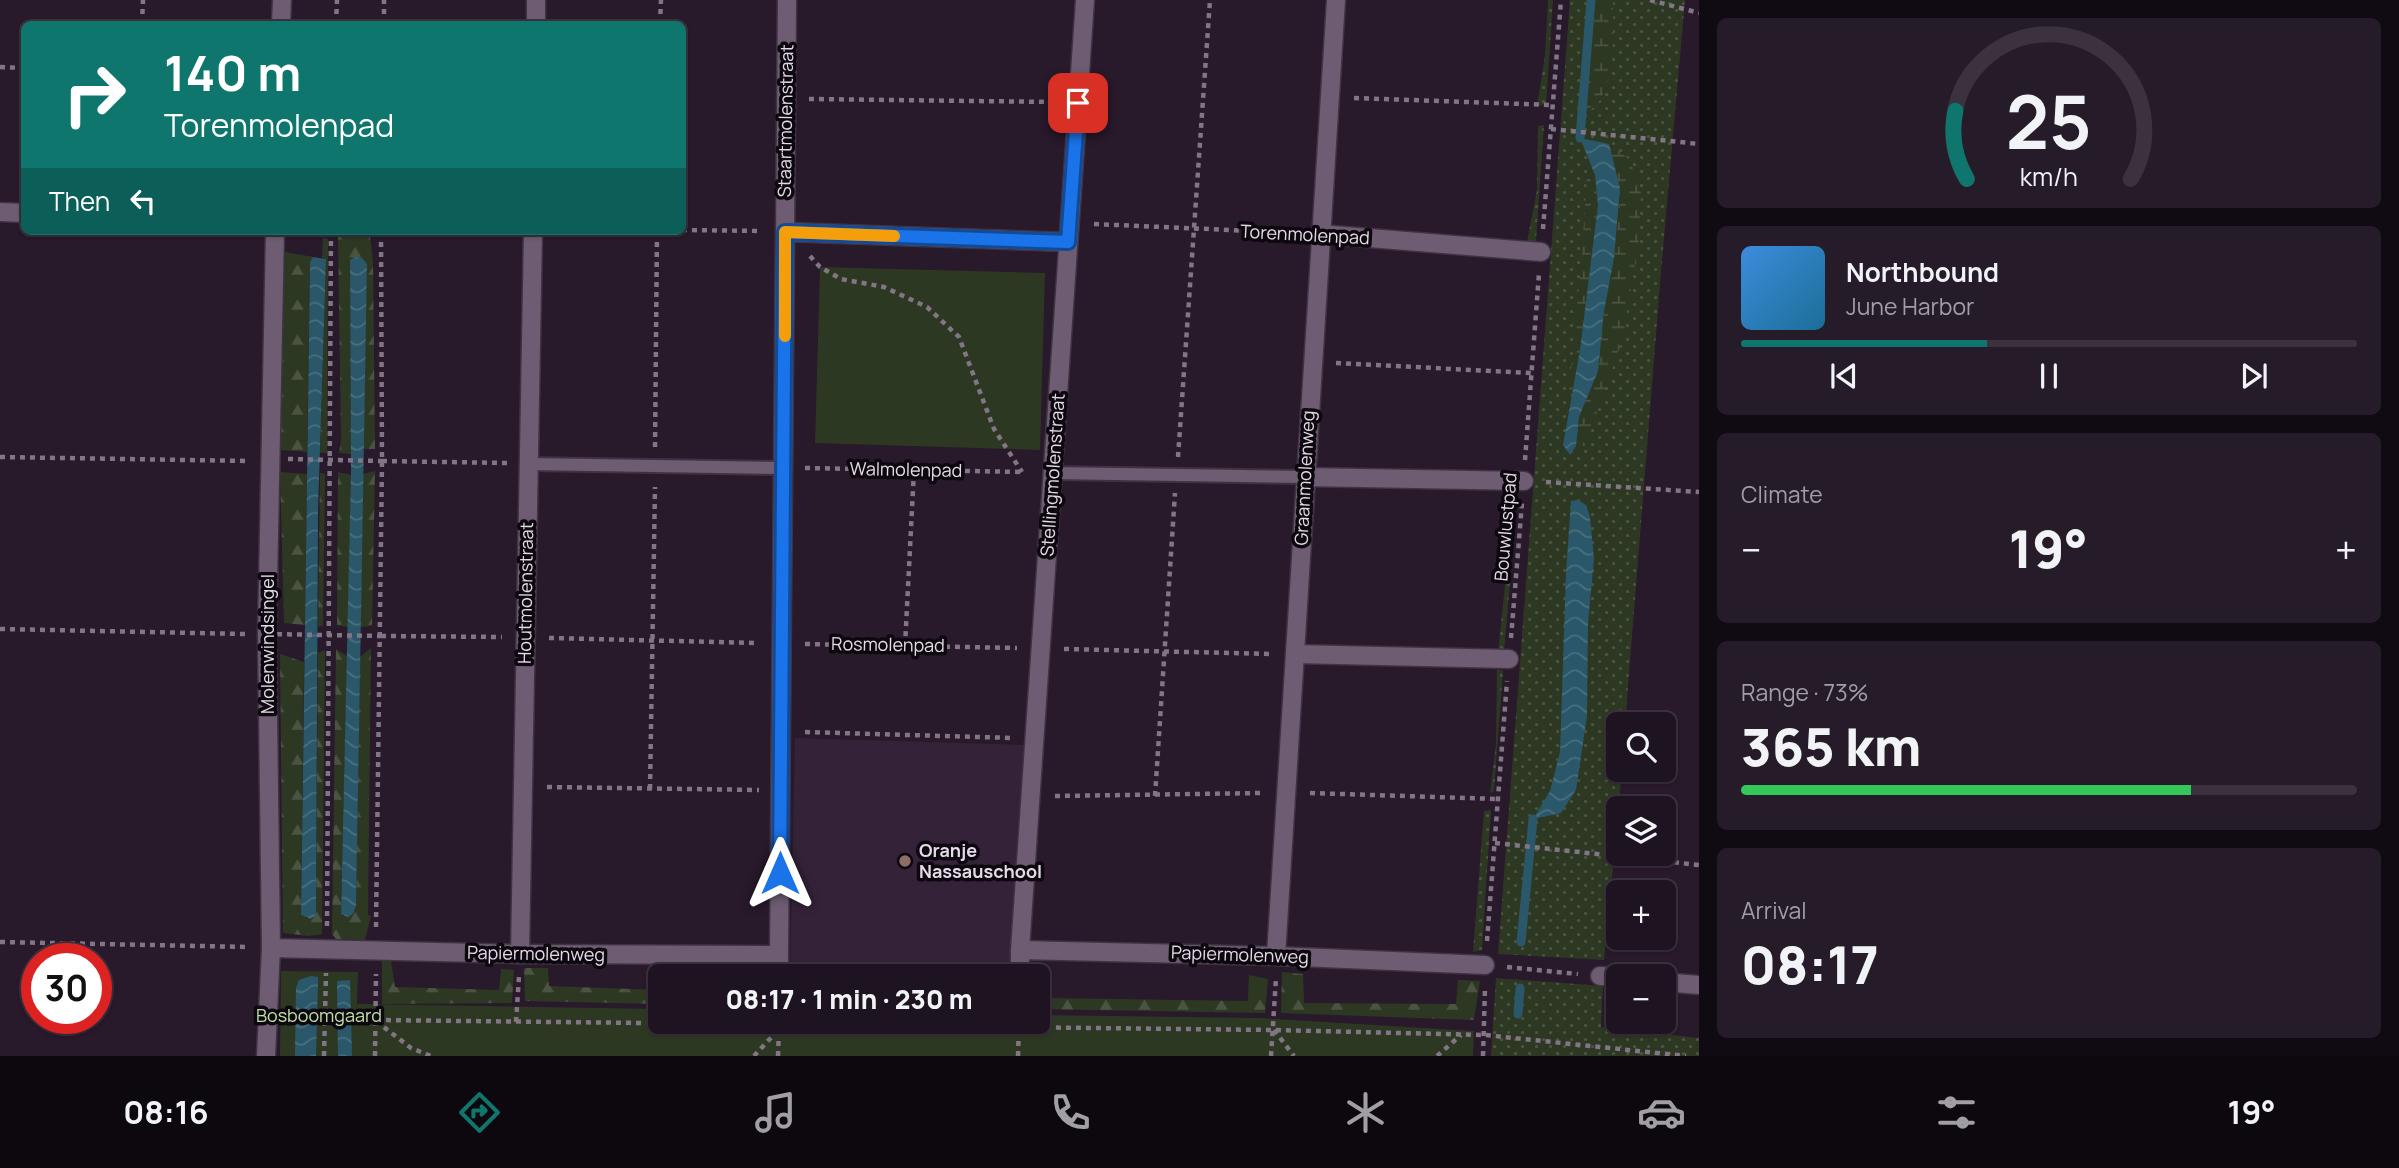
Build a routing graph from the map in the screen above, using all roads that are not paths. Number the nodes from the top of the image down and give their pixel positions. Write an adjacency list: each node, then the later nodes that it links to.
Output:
1 (282, 0): 6 (street)
2 (536, 0): 7 (street)
3 (788, 0): 10 (street, Staartmolenstraat)
4 (1085, 0): 14 (street, Stellingmolenstraat)
5 (1336, 0): 11 (street, Graanmolenweg)
6 (281, 21)
7 (536, 21)
8 (0, 212): 9 (street)
9 (21, 213)
10 (785, 232): 14 (street); 17 (street, Staartmolenstraat)
11 (1320, 234): 15 (street, Torenmolenpad); 19 (street, Graanmolenweg)
12 (275, 235): 23 (street, Molenwindsingel)
13 (533, 235): 16 (street, Houtmolenstraat)
14 (1068, 242): 18 (street, Stellingmolenstraat)
15 (1541, 251)
16 (528, 464): 17 (lane); 25 (street, Houtmolenstraat)
17 (783, 468): 26 (street, Staartmolenstraat)
18 (1053, 473): 19 (lane); 24 (street, Stellingmolenstraat)
19 (1305, 477): 20 (street); 21 (street, Graanmolenweg)
20 (1524, 481)
21 (1295, 654): 22 (street); 27 (street, Graanmolenweg)
22 (1509, 659)
23 (271, 948): 25 (street, Papiermolenweg); 35 (street, Molenwindsingel)
24 (1020, 950): 27 (street, Papiermolenweg); 29 (street)
25 (520, 954): 26 (street, Papiermolenweg)
26 (779, 955): 28 (street)
27 (1276, 956): 30 (street, Papiermolenweg)
28 (779, 964)
29 (1020, 964)
30 (1485, 965)
31 (1600, 976): 32 (street)
32 (1606, 976)
33 (1676, 983): 34 (street)
34 (1699, 985)
35 (266, 1056)

